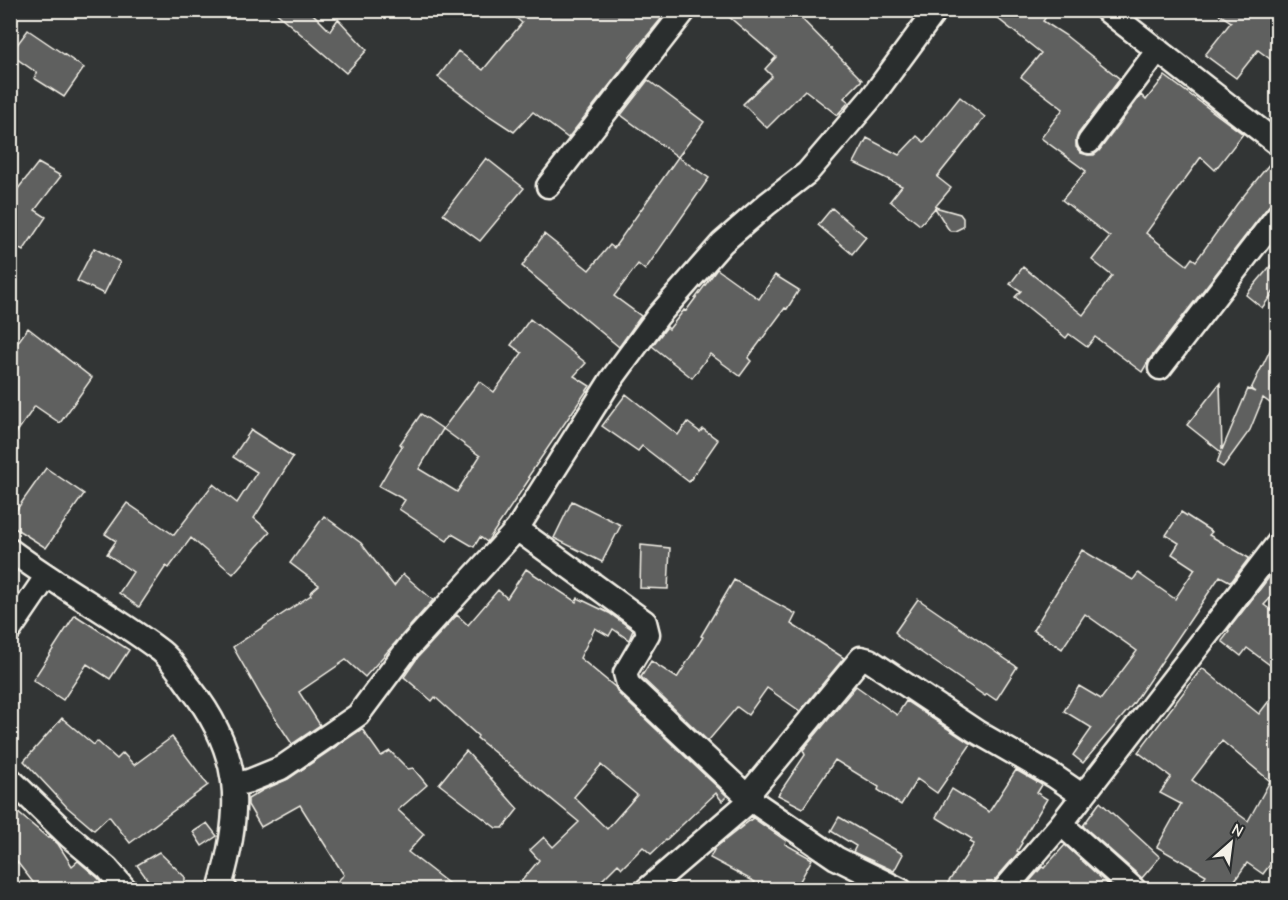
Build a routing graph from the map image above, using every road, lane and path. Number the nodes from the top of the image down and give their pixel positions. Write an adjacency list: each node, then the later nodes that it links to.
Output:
1 (685, 10): 7 (street)
2 (936, 10): 10 (street)
3 (1106, 10): 4 (street)
4 (1158, 50): 5 (street); 6 (street)
5 (1089, 142)
6 (1278, 144)
7 (548, 186)
8 (1278, 215): 9 (street)
9 (1160, 368)
10 (517, 529): 16 (street); 18 (street)
11 (1278, 543): 17 (street)
12 (10, 550): 13 (street)
13 (46, 577): 14 (street); 16 (street)
14 (10, 630)
15 (10, 779): 21 (street)
16 (234, 785): 20 (street)
17 (1083, 796): 18 (street); 19 (street)
18 (749, 798): 22 (street); 23 (street)
19 (1060, 824): 24 (street); 25 (street)
20 (220, 887)
21 (126, 890)
22 (646, 890)
23 (901, 890)
24 (1004, 890)
25 (1135, 890)

